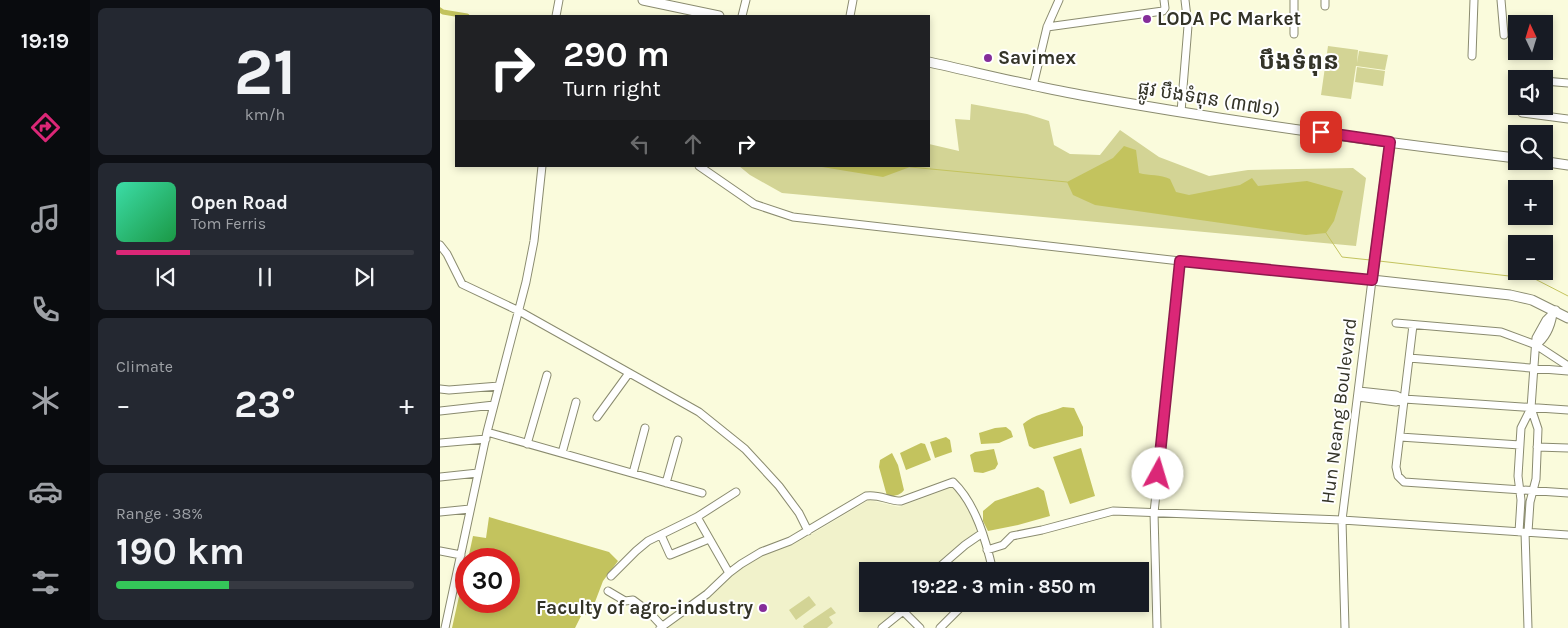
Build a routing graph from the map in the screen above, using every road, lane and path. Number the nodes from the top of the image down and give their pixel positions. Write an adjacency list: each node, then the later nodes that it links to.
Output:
1 (559, 0): 12 (street)
2 (643, 0): 11 (main road)
3 (746, 0): 14 (street)
4 (853, 0): 15 (street)
5 (1059, 0): 16 (street)
6 (1164, 0): 16 (street)
7 (1185, 0): 24 (street)
8 (1294, 0): 17 (street)
9 (1474, 0): 19 (street)
10 (1500, 0): 18 (street)
11 (674, 3): 13 (main road)
12 (556, 15)
13 (716, 15)
14 (742, 15)
15 (850, 15)
16 (1047, 27): 23 (street)
17 (1294, 34)
18 (1504, 35)
19 (1472, 56)
20 (930, 62): 23 (main road, ផ្លូវ បឹងទំពុន (៣៧១))
21 (1553, 82): 22 (street)
22 (1568, 83)
23 (1034, 86): 24 (main road, ផ្លូវ បឹងទំពុន (៣៧១))
24 (1181, 112): 27 (main road, ផ្លូវ បឹងទំពុន (៣៧១))
25 (1537, 115): 26 (street)
26 (1568, 119)
27 (1390, 142): 28 (main road, ផ្លូវ បឹងទំពុន (៣៧១)); 35 (main road, Hun Neang Boulevard)
28 (1508, 157)
29 (1553, 162): 30 (main road)
30 (1568, 164)
31 (542, 167): 36 (street)
32 (700, 167): 34 (street)
33 (440, 245): 36 (street)
34 (1180, 261): 35 (street); 81 (street)
35 (1372, 280): 37 (main road); 50 (street, Hun Neang Boulevard)
36 (519, 311): 46 (street); 48 (street)
37 (1554, 312): 38 (main road); 41 (street)
38 (1568, 318)
39 (1396, 323): 40 (street)
40 (1413, 324): 41 (street); 42 (street)
41 (1536, 345): 43 (street); 44 (street)
42 (1409, 358): 44 (street); 51 (street)
43 (1568, 366)
44 (1534, 368): 45 (street); 54 (street)
45 (1568, 371)
46 (629, 372): 57 (street); 84 (street)
47 (547, 375): 63 (street)
48 (499, 386): 49 (street); 53 (street)
49 (440, 389)
50 (1358, 394): 51 (street); 83 (street, Hun Neang Boulevard)
51 (1404, 399): 54 (street); 60 (street)
52 (576, 402): 67 (street)
53 (494, 405): 56 (street); 59 (street)
54 (1531, 408): 55 (street); 64 (street); 65 (street)
55 (1568, 410)
56 (440, 411)
57 (598, 417)
58 (645, 428): 69 (street)
59 (486, 436): 62 (street); 63 (street); 68 (street)
60 (1400, 437): 64 (street); 72 (street)
61 (678, 440): 71 (street)
62 (440, 444)
63 (527, 444): 67 (street)
64 (1520, 445): 72 (street)
65 (1538, 447): 66 (street); 73 (street)
66 (1568, 448)
67 (562, 453): 69 (street)
68 (478, 473): 70 (street); 77 (street)
69 (632, 473): 71 (street)
70 (440, 477)
71 (666, 483): 75 (street)
72 (1520, 490): 73 (street); 79 (street)
73 (1532, 491): 76 (street); 80 (street)
74 (736, 492): 82 (street)
75 (702, 493)
76 (1568, 493)
77 (470, 509): 78 (street); 90 (street)
78 (440, 512)
79 (1520, 512): 80 (street); 85 (street)
80 (1529, 512): 85 (street)
81 (1154, 513): 83 (street); 91 (street); 108 (street)
82 (698, 517): 87 (street); 89 (street)
83 (1342, 520): 85 (street, Hun Neang Boulevard); 109 (street)
84 (808, 530): 86 (street); 96 (street)
85 (1524, 532): 88 (street, Hun Neang Boulevard); 110 (street)
86 (982, 534): 91 (street); 94 (street)
87 (661, 535): 89 (street); 97 (street)
88 (1568, 535)
89 (709, 539): 96 (street)
90 (462, 548)
91 (987, 550): 95 (street)
92 (440, 551): 93 (street)
93 (455, 554)
94 (945, 562)
95 (990, 562)
96 (729, 573): 103 (street)
97 (611, 576)
98 (455, 582): 104 (street)
99 (608, 591): 103 (street)
100 (901, 612): 105 (street)
101 (903, 612): 106 (street)
102 (956, 612): 107 (street)
103 (661, 627)
104 (445, 628)
105 (882, 628)
106 (920, 628)
107 (940, 628)
108 (1157, 628)
109 (1345, 628)
110 (1528, 628)

